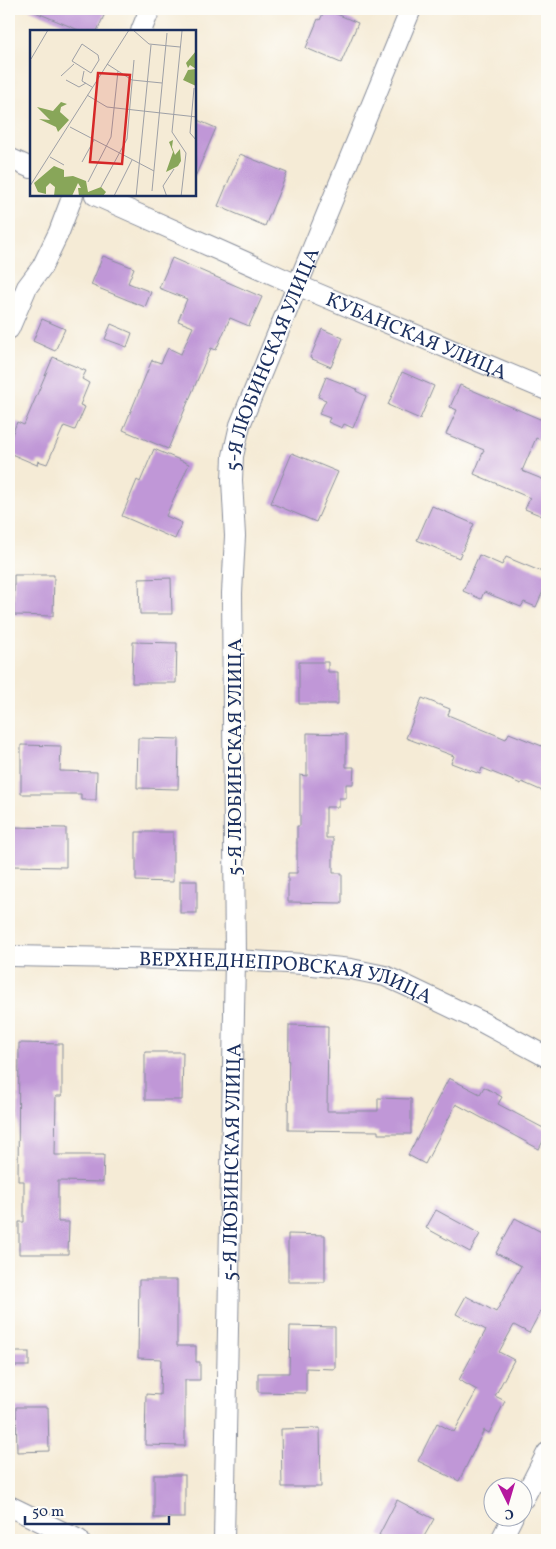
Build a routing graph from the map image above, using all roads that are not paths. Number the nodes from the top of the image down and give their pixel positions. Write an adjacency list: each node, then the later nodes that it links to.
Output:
1 (150, 9): 3 (street)
2 (411, 9): 8 (street, 5-Я ЛЮБИНСКАЯ УЛИЦА)
3 (141, 30)
4 (9, 158): 5 (street)
5 (30, 168)
6 (73, 196): 9 (street)
7 (97, 196): 8 (street, КУБАНСКАЯ УЛИЦА)
8 (297, 285): 10 (street, КУБАНСКАЯ УЛИЦА); 12 (street, 5-Я ЛЮБИНСКАЯ УЛИЦА)
9 (9, 329)
10 (547, 390)
11 (9, 956): 12 (street, ВЕРХНЕДНЕПРОВСКАЯ УЛИЦА)
12 (235, 960): 13 (street, ВЕРХНЕДНЕПРОВСКАЯ УЛИЦА); 19 (street, 5-Я ЛЮБИНСКАЯ УЛИЦА)
13 (547, 1057)
14 (547, 1453): 15 (street)
15 (534, 1478)
16 (9, 1506): 18 (street)
17 (509, 1526): 20 (street)
18 (79, 1540)
19 (224, 1540)
20 (501, 1540)

